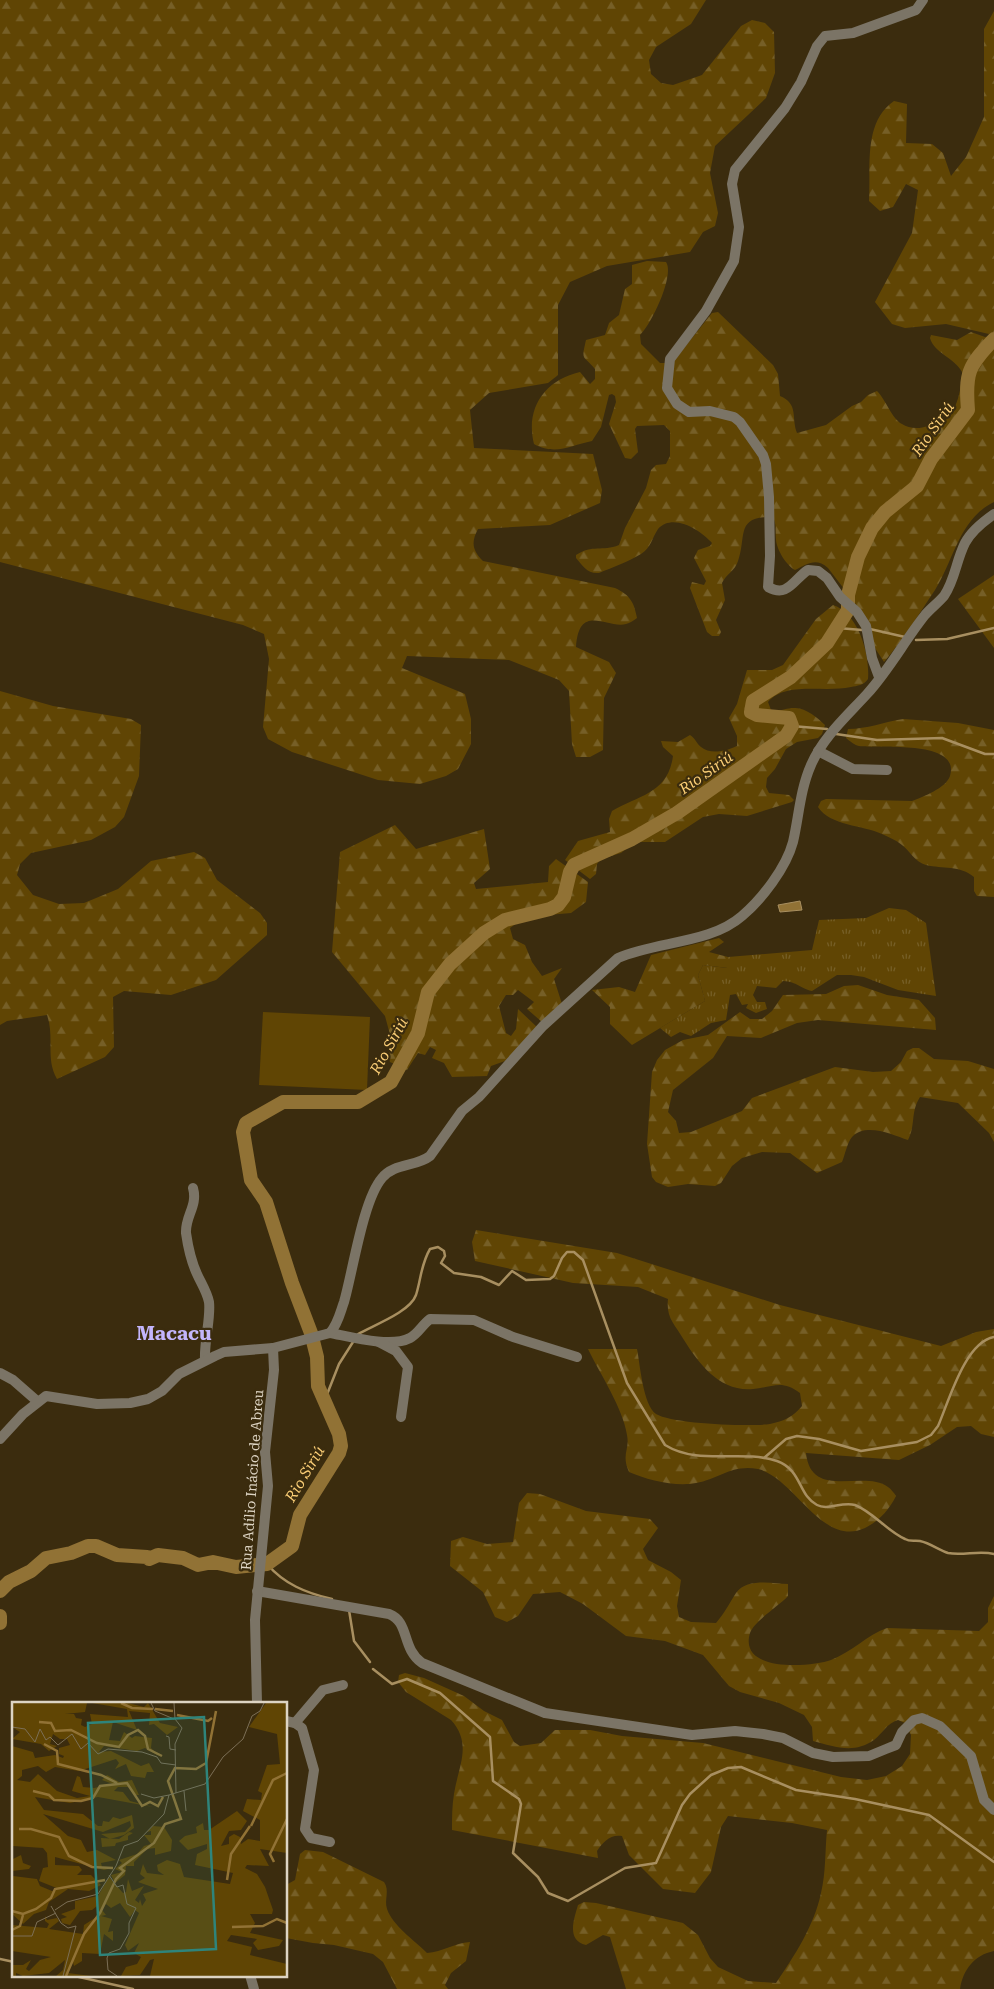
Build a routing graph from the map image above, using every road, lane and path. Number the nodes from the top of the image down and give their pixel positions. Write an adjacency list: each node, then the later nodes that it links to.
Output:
1 (923, 0): 3 (street)
2 (994, 514): 3 (street)
3 (879, 677): 4 (street)
4 (818, 752): 5 (street); 7 (street)
5 (887, 770)
6 (193, 1188): 11 (street)
7 (330, 1333): 8 (street); 9 (street)
8 (379, 1341): 10 (street); 14 (street)
9 (273, 1348): 11 (street); 16 (street, Rua Adílio Inácio de Abreu)
10 (577, 1356)
11 (206, 1360): 13 (street)
12 (0, 1373): 13 (street)
13 (37, 1401): 15 (street)
14 (401, 1417)
15 (0, 1439)
16 (257, 1591): 18 (street, Rua Adílio Inácio de Abreu); 20 (street)
17 (343, 1685): 19 (street)
18 (257, 1702)
19 (291, 1722): 21 (street)
20 (994, 1810)
21 (330, 1842)
22 (252, 1983): 23 (street)
23 (263, 1989)

